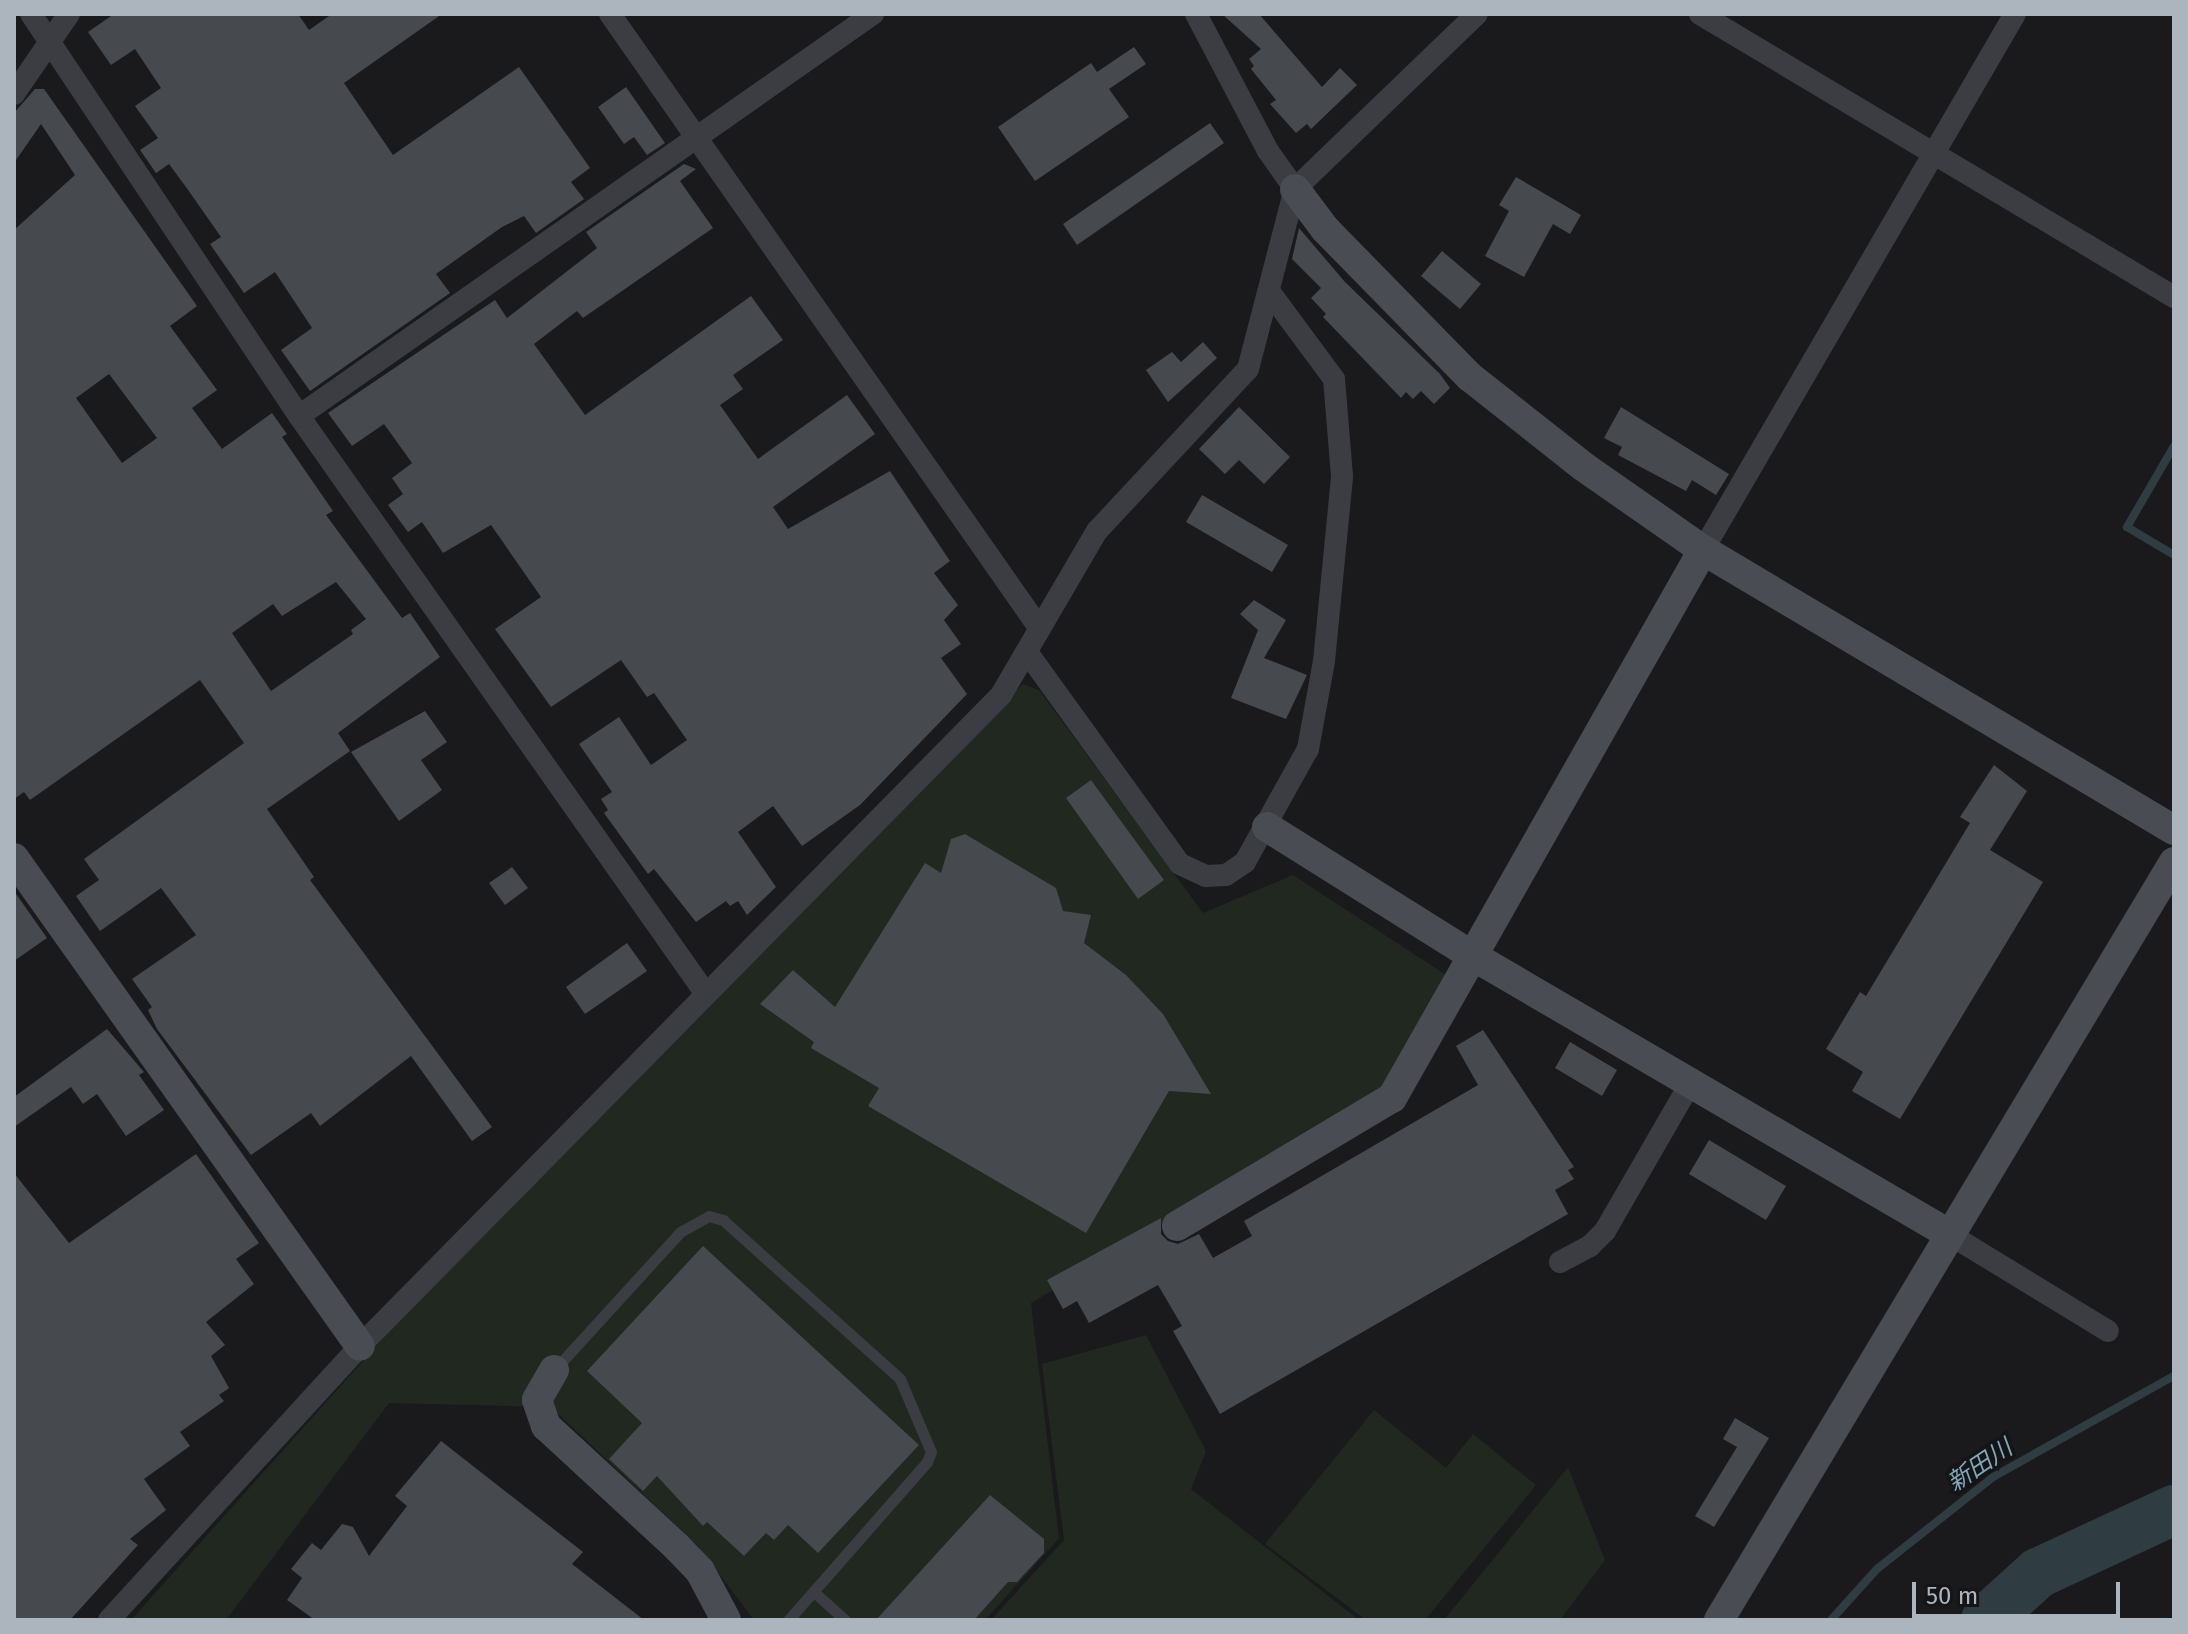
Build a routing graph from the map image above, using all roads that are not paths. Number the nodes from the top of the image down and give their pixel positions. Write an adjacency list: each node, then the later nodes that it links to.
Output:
1 (31, 14): 9 (street)
2 (69, 14): 9 (street)
3 (610, 14): 11 (street)
4 (873, 14): 11 (street)
5 (1196, 14): 13 (street)
6 (1477, 14): 13 (street)
7 (1700, 14): 12 (street)
8 (2015, 14): 12 (street)
9 (49, 44): 10 (street); 16 (street)
10 (14, 94)
11 (697, 138): 16 (street); 18 (street)
12 (1932, 153): 15 (street); 17 (street)
13 (1295, 189): 14 (street); 17 (street)
14 (1269, 291): 18 (street); 20 (street)
15 (2174, 297)
16 (299, 416): 25 (street)
17 (1703, 550): 21 (street); 24 (street)
18 (1040, 629): 19 (street)
19 (1027, 652): 20 (street); 25 (street)
20 (1267, 827): 24 (street)
21 (2174, 830)
22 (14, 858): 31 (street)
23 (2174, 862): 28 (street)
24 (1473, 956): 26 (street); 27 (street)
25 (706, 994): 31 (street)
26 (1690, 1084): 28 (street); 29 (street)
27 (1177, 1226)
28 (1949, 1234): 30 (street); 38 (street)
29 (1560, 1262)
30 (2108, 1331)
31 (360, 1346): 34 (street)
32 (554, 1370): 33 (lane); 35 (street)
33 (814, 1592): 36 (lane); 37 (lane)
34 (109, 1620)
35 (726, 1620)
36 (788, 1620)
37 (845, 1620)
38 (1719, 1620)

